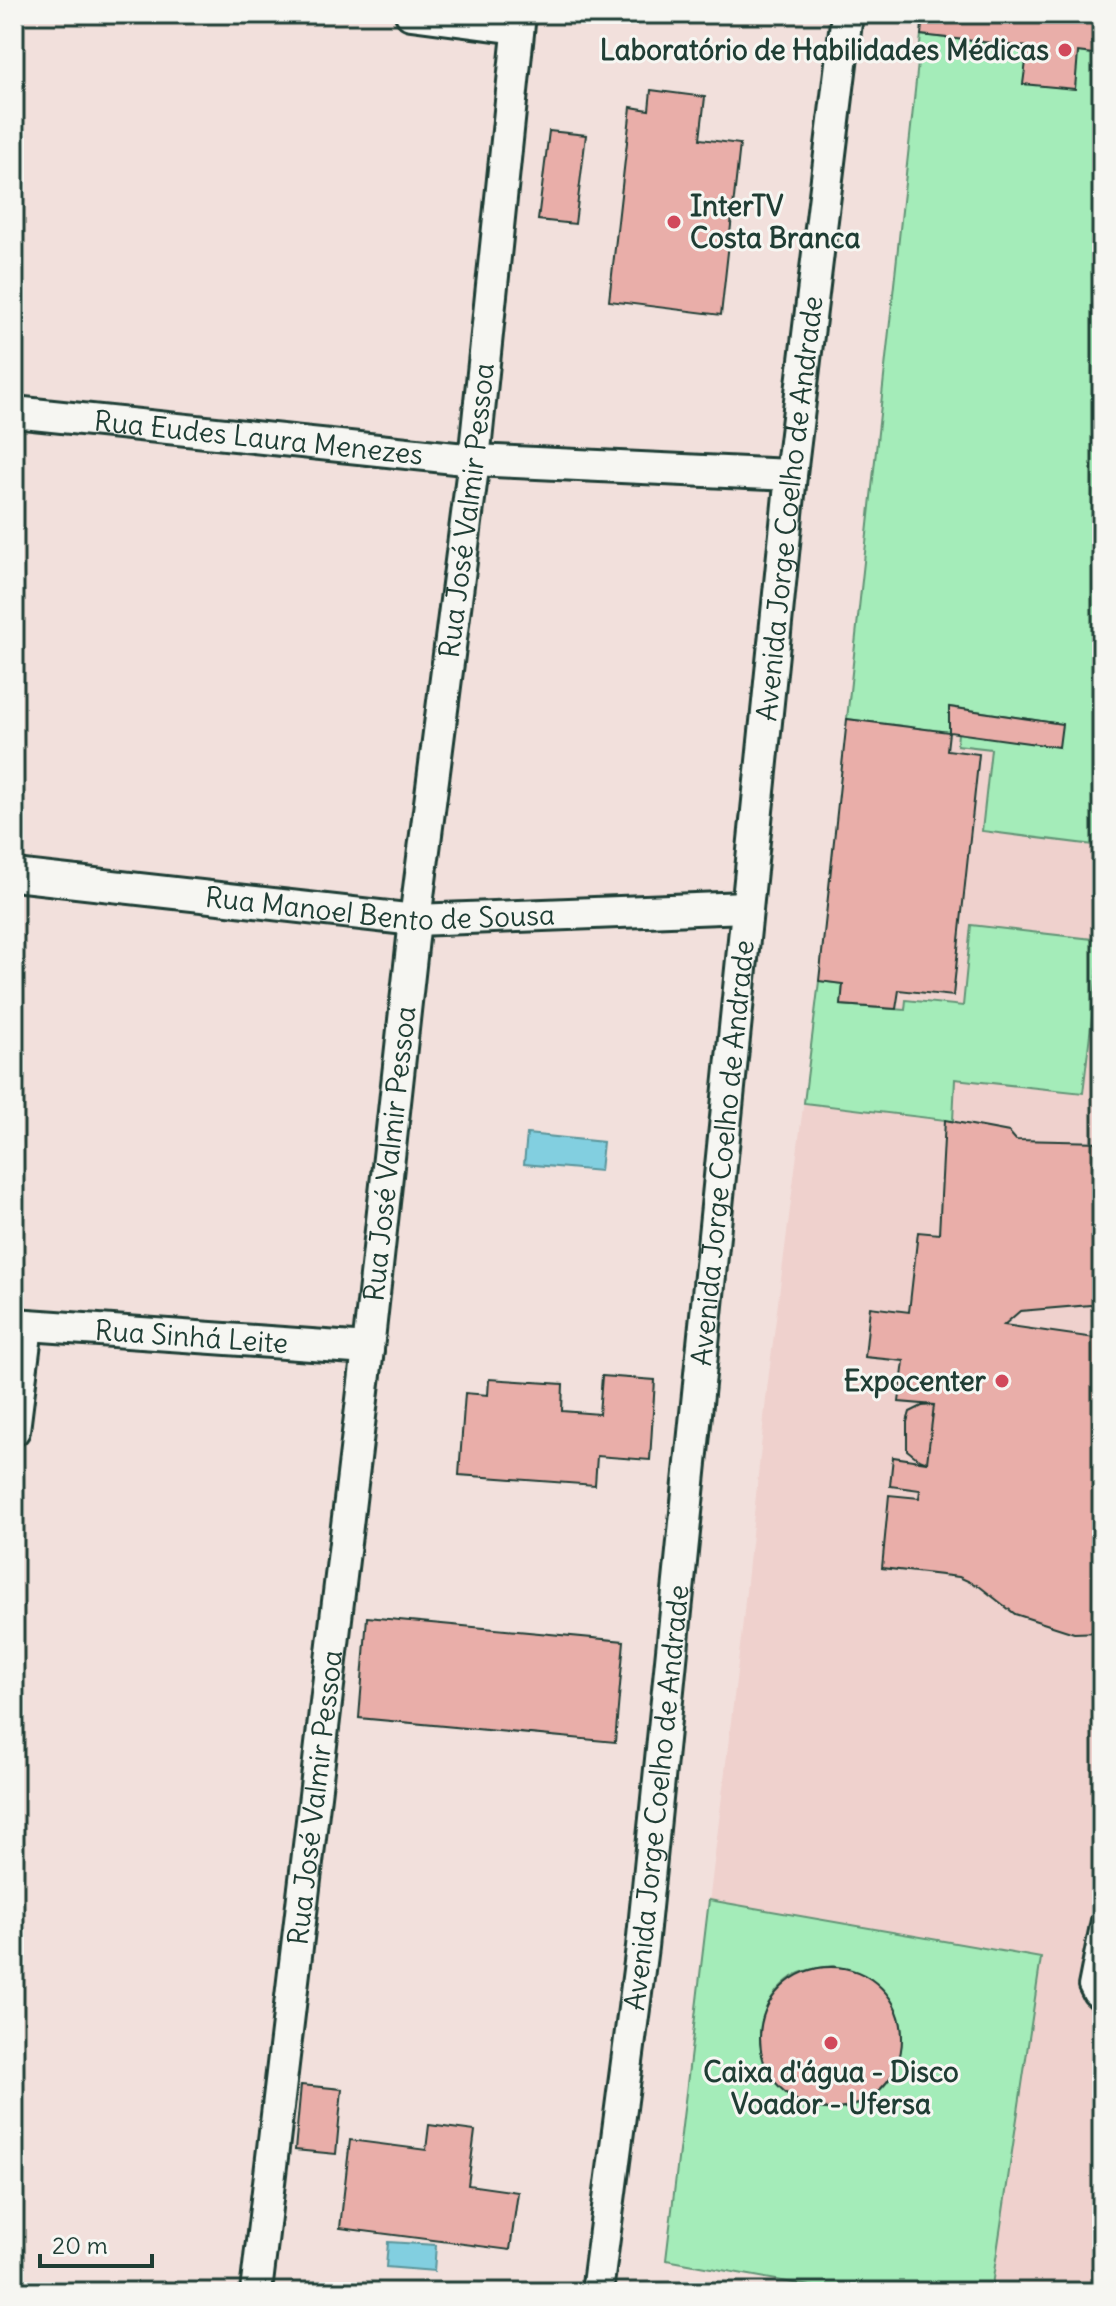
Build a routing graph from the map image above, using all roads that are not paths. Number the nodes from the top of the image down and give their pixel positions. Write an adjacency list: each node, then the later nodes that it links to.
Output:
1 (411, 14): 3 (street)
2 (847, 14): 6 (street, Avenida Jorge Coelho de Andrade)
3 (519, 21): 5 (street, Rua José Valmir Pessoa)
4 (14, 412): 5 (street, Rua Eudes Laura Menezes)
5 (474, 460): 6 (street, Rua Eudes Laura Menezes); 9 (street, Rua José Valmir Pessoa)
6 (791, 475): 8 (street, Avenida Jorge Coelho de Andrade)
7 (14, 875): 9 (street, Rua Manoel Bento de Sousa)
8 (746, 907): 9 (street, Rua Manoel Bento de Sousa); 16 (street, Avenida Jorge Coelho de Andrade)
9 (415, 920): 11 (street, Rua José Valmir Pessoa)
10 (21, 1325): 11 (street, Rua Sinhá Leite); 12 (street)
11 (368, 1349): 15 (street, Rua José Valmir Pessoa)
12 (14, 1430)
13 (1099, 1920): 14 (lane)
14 (1102, 2006)
15 (256, 2292)
16 (597, 2292)

